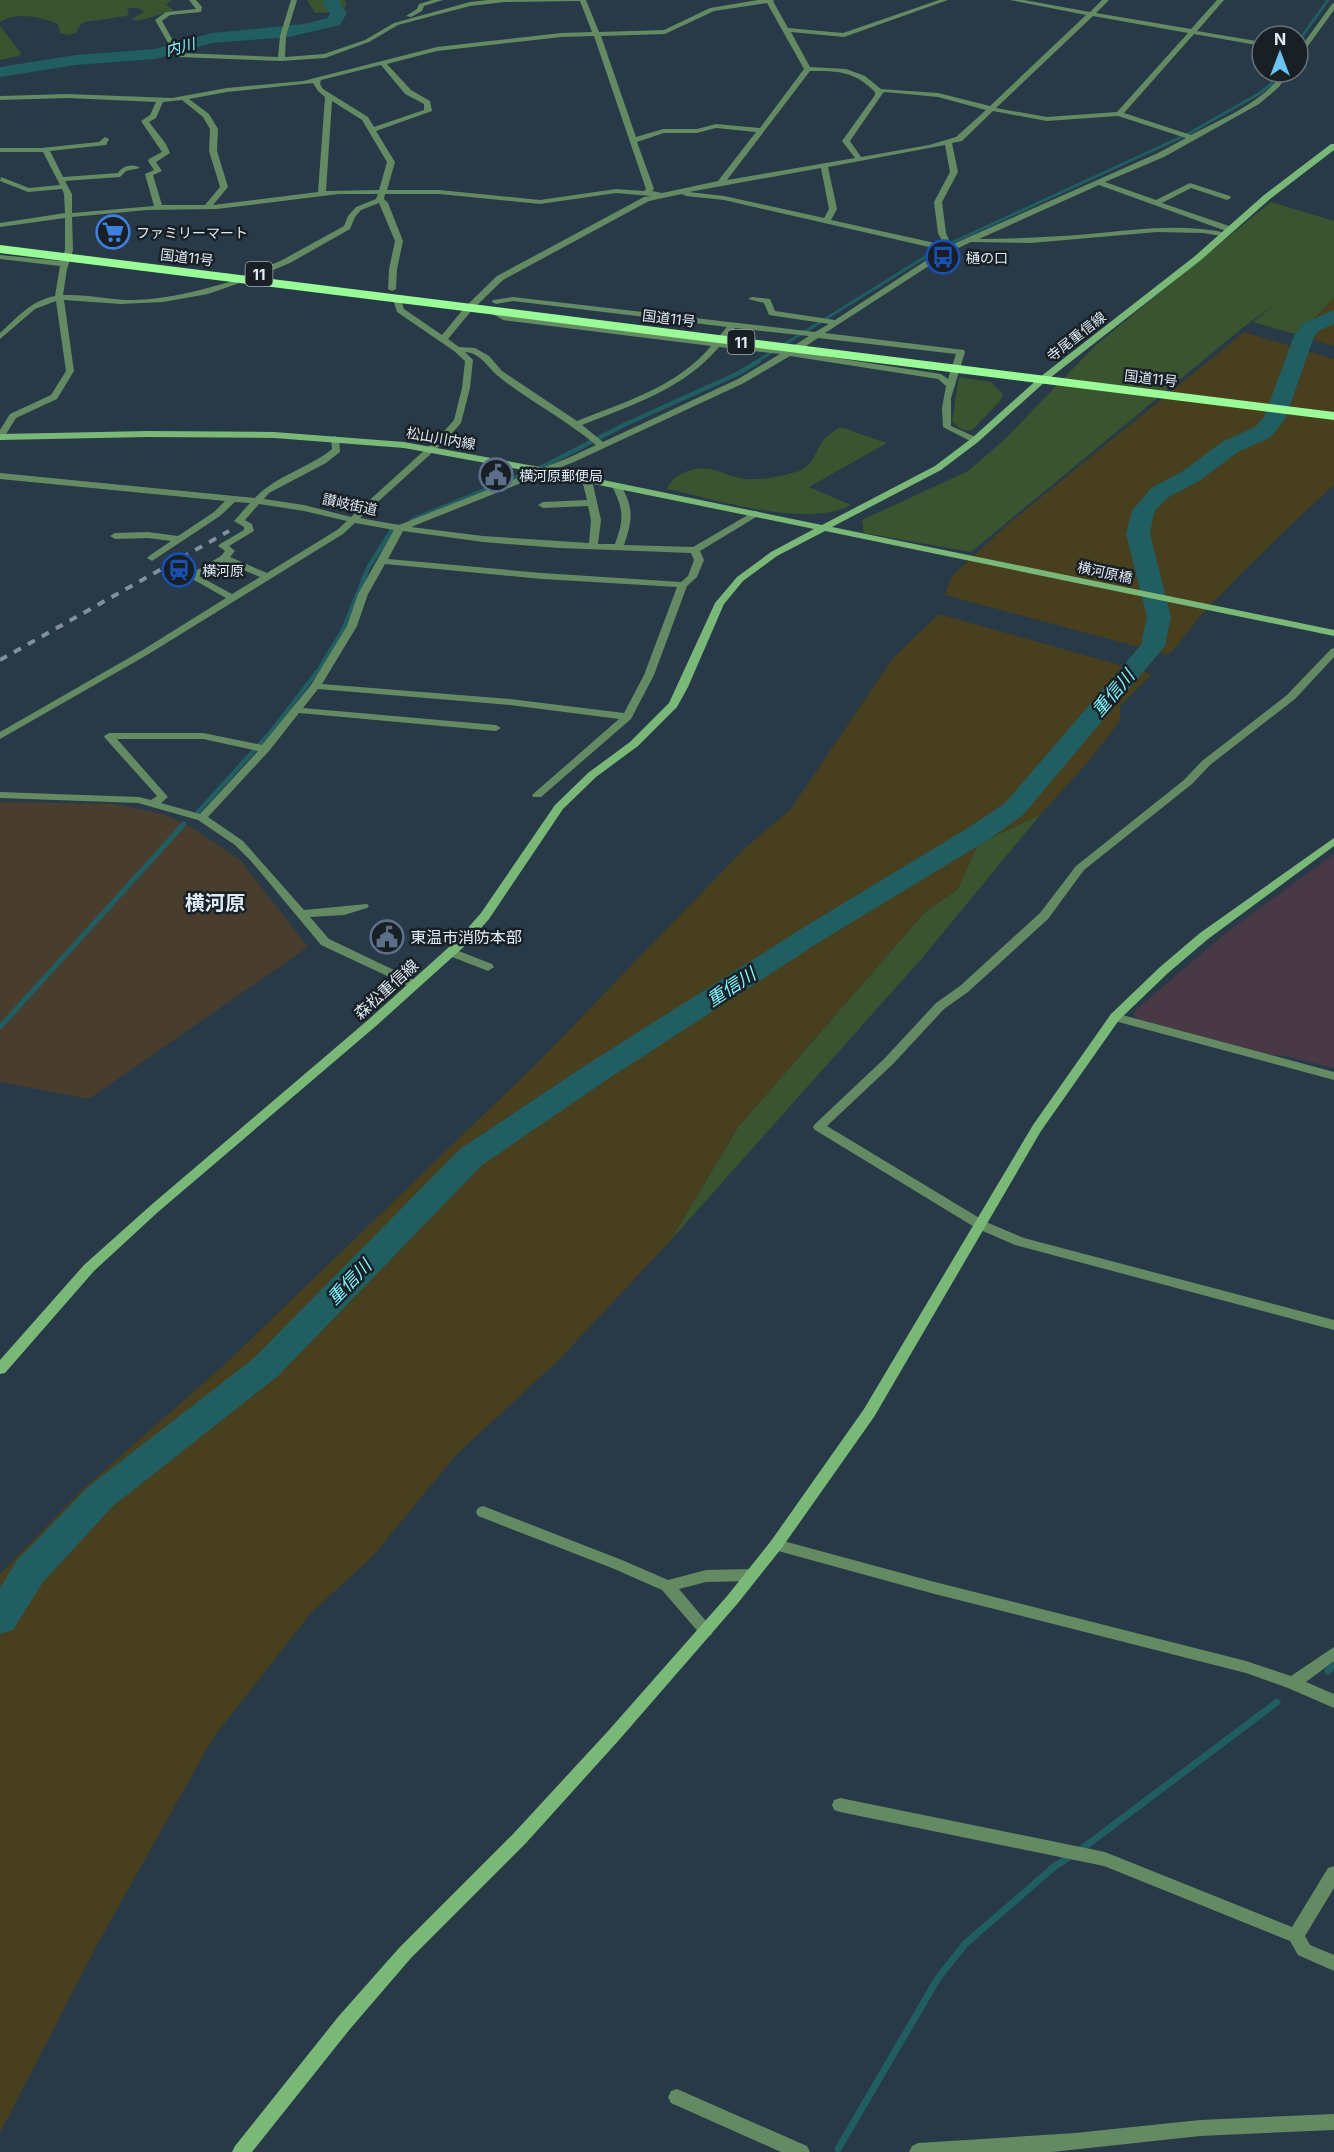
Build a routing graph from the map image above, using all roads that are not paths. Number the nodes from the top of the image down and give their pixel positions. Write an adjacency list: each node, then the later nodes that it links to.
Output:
1 (192, 0): 20 (street)
2 (294, 0): 20 (street)
3 (440, 0): 14 (street)
4 (530, 0): 5 (street); 14 (street)
5 (578, 0)
6 (583, 0): 17 (street)
7 (770, 0): 15 (street); 17 (street)
8 (945, 0): 15 (street)
9 (1013, 0): 13 (street)
10 (1106, 0): 13 (street)
11 (1221, 0): 16 (street)
12 (1334, 5): 18 (street)
13 (1092, 14): 16 (street); 31 (street)
14 (385, 29): 21 (street)
15 (786, 30): 23 (street)
16 (1193, 32): 19 (street); 32 (street)
17 (597, 34): 22 (street); 37 (street)
18 (1310, 37)
19 (1250, 42)
20 (281, 59): 21 (street)
21 (327, 62): 24 (street)
22 (383, 63): 24 (street); 33 (street)
23 (808, 69): 26 (street); 34 (street)
24 (318, 80): 27 (street); 29 (street)
25 (1276, 84): 35 (street)
26 (879, 91): 31 (street); 42 (street)
27 (329, 96): 33 (street); 52 (street)
28 (0, 98): 30 (street)
29 (183, 98): 30 (street); 57 (street)
30 (160, 100): 58 (street)
31 (993, 109): 32 (street); 38 (street)
32 (1119, 114): 35 (street)
33 (373, 130): 54 (street)
34 (762, 130): 37 (street); 47 (street)
35 (1192, 138): 48 (street)
36 (105, 139): 40 (street)
37 (634, 140): 50 (street)
38 (948, 143): 42 (street); 66 (street)
39 (1334, 146): 62 (main road, 寺尾重信線)
40 (44, 149): 41 (street); 46 (street)
41 (0, 150)
42 (860, 160): 43 (street)
43 (824, 165): 47 (street); 60 (street)
44 (136, 168): 46 (street)
45 (1, 179): 49 (street)
46 (60, 179): 49 (street)
47 (721, 183): 51 (street)
48 (1100, 183): 56 (street); 63 (street)
49 (64, 187): 59 (street)
50 (647, 192): 53 (street); 54 (street)
51 (673, 192): 53 (street); 60 (street)
52 (322, 194): 54 (street); 57 (street)
53 (660, 195): 73 (street)
54 (382, 196): 69 (street); 70 (street)
55 (1227, 198): 56 (street)
56 (1158, 202): 62 (street)
57 (208, 207): 58 (street)
58 (159, 208): 59 (street)
59 (69, 216): 61 (street); 68 (street)
60 (827, 220): 66 (street)
61 (0, 225)
62 (1227, 232): 63 (street); 83 (main road, 寺尾重信線)
63 (970, 240): 66 (street)
64 (0, 242): 68 (highway, 国道11号 / 11)
65 (0, 249): 68 (highway, 国道11号 / 11)
66 (949, 249): 75 (street)
67 (0, 257): 68 (street)
68 (67, 257): 69 (highway, 国道11号 / 11); 71 (street)
69 (252, 276): 70 (highway, 国道11号 / 11); 71 (street)
70 (395, 294): 73 (highway, 国道11号 / 11); 79 (street)
71 (59, 296): 78 (street); 89 (street)
72 (752, 299): 75 (street)
73 (473, 304): 74 (highway, 国道11号 / 11); 79 (street)
74 (495, 307): 76 (street); 80 (street); 83 (highway, 国道11号 / 11)
75 (835, 322): 77 (street)
76 (733, 325): 77 (street); 80 (street)
77 (816, 334): 82 (street); 85 (street)
78 (0, 337)
79 (443, 340): 81 (street)
80 (717, 345): 82 (street); 88 (street)
81 (457, 349): 88 (street); 93 (street)
82 (789, 353): 85 (street); 92 (street)
83 (1048, 375): 84 (highway, 国道11号 / 11); 91 (main road, 寺尾重信線)
84 (1075, 379): 86 (highway, 国道11号 / 11); 87 (highway, 国道11号 / 11)
85 (950, 385): 91 (street)
86 (1334, 407)
87 (1334, 416)
88 (576, 424): 92 (street)
89 (0, 437): 90 (main road, 松山川内線)
90 (335, 439): 93 (main road, 松山川内線); 99 (street)
91 (975, 440): 107 (main road, 寺尾重信線)
92 (602, 445): 94 (street)
93 (428, 450): 94 (main road, 松山川内線); 104 (street)
94 (545, 471): 96 (main road, 松山川内線); 106 (street)
95 (0, 476): 98 (street, 讃岐街道)
96 (588, 480): 97 (main road, 松山川内線); 100 (street)
97 (617, 486): 103 (main road, 松山川内線); 112 (street)
98 (232, 499): 99 (street, 讃岐街道); 102 (street)
99 (257, 501): 104 (street, 讃岐街道); 105 (street)
100 (591, 503): 101 (street); 111 (street)
101 (543, 505)
102 (217, 514): 105 (street); 110 (street)
103 (756, 514): 107 (main road, 松山川内線); 113 (street)
104 (354, 520): 106 (street, 讃岐街道); 117 (street)
105 (239, 521): 115 (street)
106 (397, 528): 111 (street, 讃岐街道); 116 (street)
107 (824, 529): 109 (main road, 松山川内線); 135 (main road, 森松重信線)
108 (115, 536): 110 (street)
109 (870, 538): 120 (main road, 横河原橋)
110 (180, 539): 114 (street)
111 (593, 546): 112 (street, 讃岐街道)
112 (619, 546): 113 (street, 讃岐街道)
113 (695, 550): 118 (street)
114 (152, 558)
115 (224, 558): 117 (street); 119 (street)
116 (383, 561): 118 (street); 122 (street)
117 (267, 577): 119 (street)
118 (683, 585): 124 (street)
119 (232, 598): 126 (street)
120 (1334, 633)
121 (1334, 651): 140 (street)
122 (315, 686): 123 (street); 124 (street)
123 (295, 710): 125 (street); 127 (street)
124 (627, 717): 129 (street)
125 (496, 728)
126 (0, 736)
127 (260, 748): 130 (street); 131 (street)
128 (0, 795): 130 (street)
129 (537, 795)
130 (153, 803): 131 (street)
131 (202, 818): 134 (street)
132 (1334, 841): 138 (main road)
133 (363, 906): 134 (street)
134 (301, 914): 137 (street)
135 (451, 952): 136 (street); 137 (main road, 森松重信線)
136 (488, 967)
137 (415, 985): 142 (main road, 森松重信線)
138 (1115, 1017): 139 (street); 140 (main road)
139 (1334, 1076)
140 (981, 1226): 141 (street); 144 (main road)
141 (1334, 1325)
142 (0, 1369)
143 (483, 1512): 146 (street)
144 (776, 1545): 145 (main road); 149 (street)
145 (751, 1575): 146 (street); 147 (main road)
146 (667, 1586): 147 (street)
147 (706, 1631): 157 (main road)
148 (1334, 1653): 149 (street)
149 (1293, 1683): 150 (street)
150 (1334, 1701)
151 (840, 1805): 153 (street)
152 (1334, 1873): 153 (street)
153 (1296, 1936): 154 (street)
154 (1334, 1963)
155 (677, 2097): 158 (street)
156 (1334, 2122): 159 (street)
157 (241, 2152)
158 (801, 2152)
159 (918, 2152)

